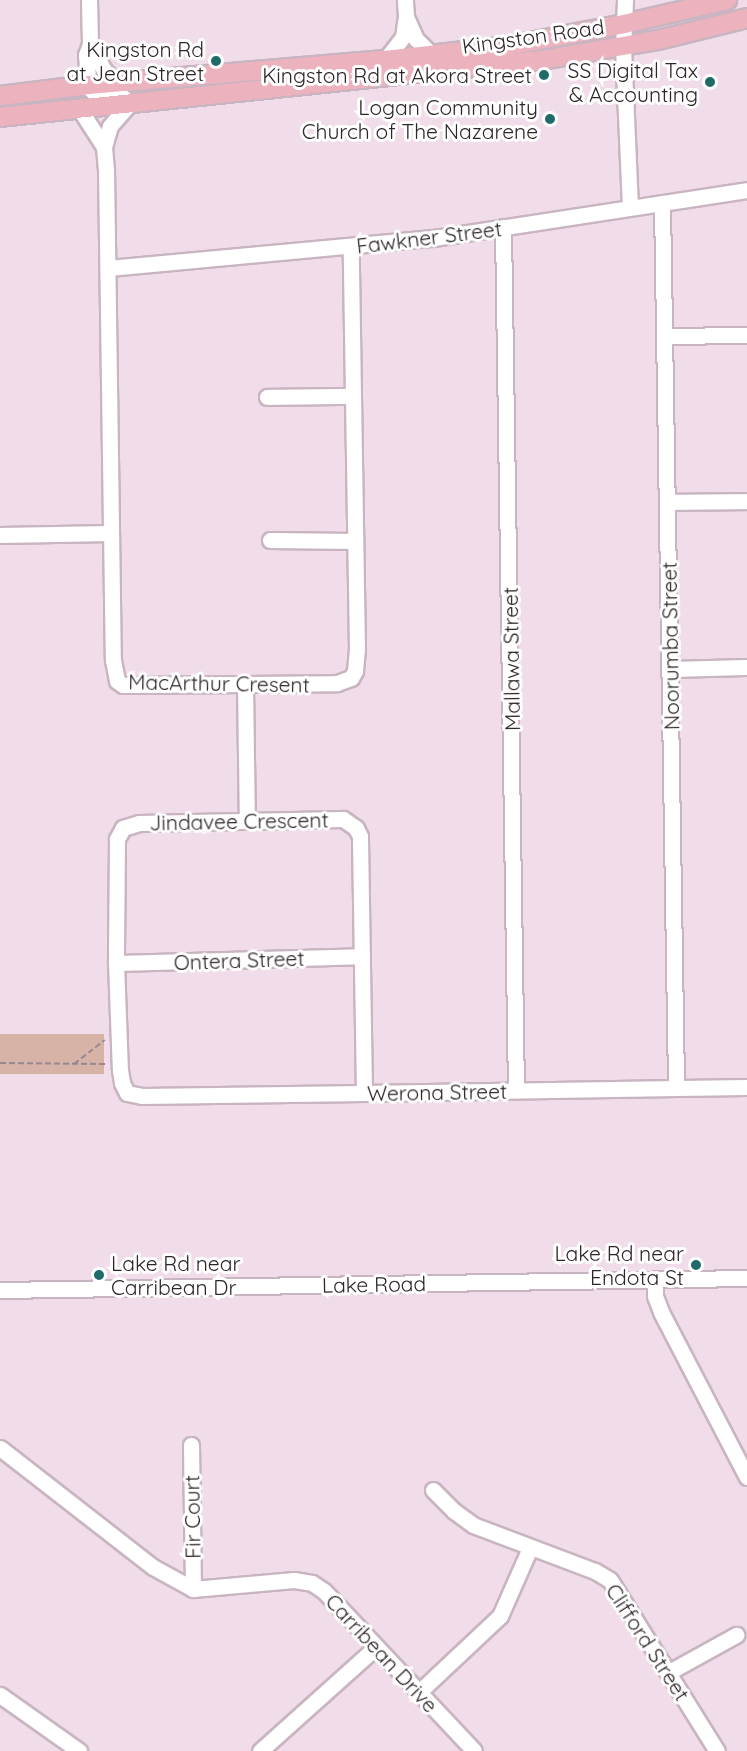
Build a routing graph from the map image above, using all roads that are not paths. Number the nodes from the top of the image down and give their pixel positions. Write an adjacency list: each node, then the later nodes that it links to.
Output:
1 (89, 0): 8 (street)
2 (405, 0): 5 (street)
3 (625, 0): 7 (street)
4 (727, 0): 7 (main road, Kingston Road)
5 (406, 16): 10 (street); 11 (street)
6 (747, 18): 9 (main road, Kingston Road)
7 (624, 24): 9 (street); 10 (main road, Kingston Road)
8 (90, 44): 12 (street); 13 (street)
9 (624, 47): 15 (main road, Kingston Road); 21 (street)
10 (433, 56): 11 (main road, Kingston Road)
11 (385, 60): 12 (main road, Kingston Road)
12 (115, 82): 13 (main road, Kingston Road)
13 (88, 85): 14 (main road, Kingston Road); 15 (street)
14 (0, 96)
15 (130, 103): 16 (main road, Kingston Road); 18 (street, MacArthur Cresent)
16 (79, 108): 17 (main road, Kingston Road); 18 (street)
17 (0, 117)
18 (104, 147): 24 (street, MacArthur Cresent)
19 (747, 190): 20 (street, Fawkner Street)
20 (662, 203): 21 (street, Fawkner Street); 26 (street, Noorumba Street)
21 (630, 207): 22 (street, Fawkner Street)
22 (503, 227): 23 (street, Fawkner Street); 43 (street, Mallawa Street)
23 (351, 247): 24 (street, Fawkner Street); 27 (street, MacArthur Cresent)
24 (108, 268): 31 (street, MacArthur Cresent)
25 (747, 335): 26 (street)
26 (665, 336): 30 (street, Noorumba Street)
27 (353, 396): 28 (street); 34 (street, MacArthur Cresent)
28 (267, 397)
29 (747, 501): 30 (street)
30 (668, 502): 36 (street, Noorumba Street)
31 (111, 533): 32 (street); 37 (street, MacArthur Cresent)
32 (0, 535)
33 (270, 540): 34 (street)
34 (355, 541): 37 (street, MacArthur Cresent)
35 (747, 668): 36 (street)
36 (670, 669): 42 (street, Noorumba Street)
37 (245, 685): 38 (street)
38 (247, 821): 39 (street, Jindavee Crescent); 40 (street, Jindavee Crescent)
39 (362, 956): 40 (street, Ontera Street); 45 (street, Jindavee Crescent)
40 (116, 963): 44 (street, Jindavee Crescent)
41 (747, 1087): 42 (street, Werona Street)
42 (676, 1088): 43 (street, Werona Street)
43 (516, 1090): 45 (street, Werona Street)
44 (128, 1093): 45 (street, Werona Street)
45 (364, 1093)
46 (747, 1278): 47 (street, Lake Road)
47 (655, 1281): 48 (street, Lake Road); 51 (street)
48 (0, 1290)
49 (191, 1446): 54 (street, Fir Court)
50 (0, 1448): 54 (street)
51 (747, 1477)
52 (433, 1490): 53 (street, Clifford Street)
53 (530, 1548): 57 (street, Clifford Street); 58 (street)
54 (193, 1589): 56 (street, Carribean Drive)
55 (736, 1635): 57 (street)
56 (376, 1647): 58 (street, Carribean Drive); 61 (street)
57 (669, 1672): 63 (street, Clifford Street)
58 (419, 1692): 62 (street, Carribean Drive)
59 (0, 1695): 60 (street)
60 (79, 1751)
61 (260, 1751)
62 (474, 1751)
63 (717, 1751)

